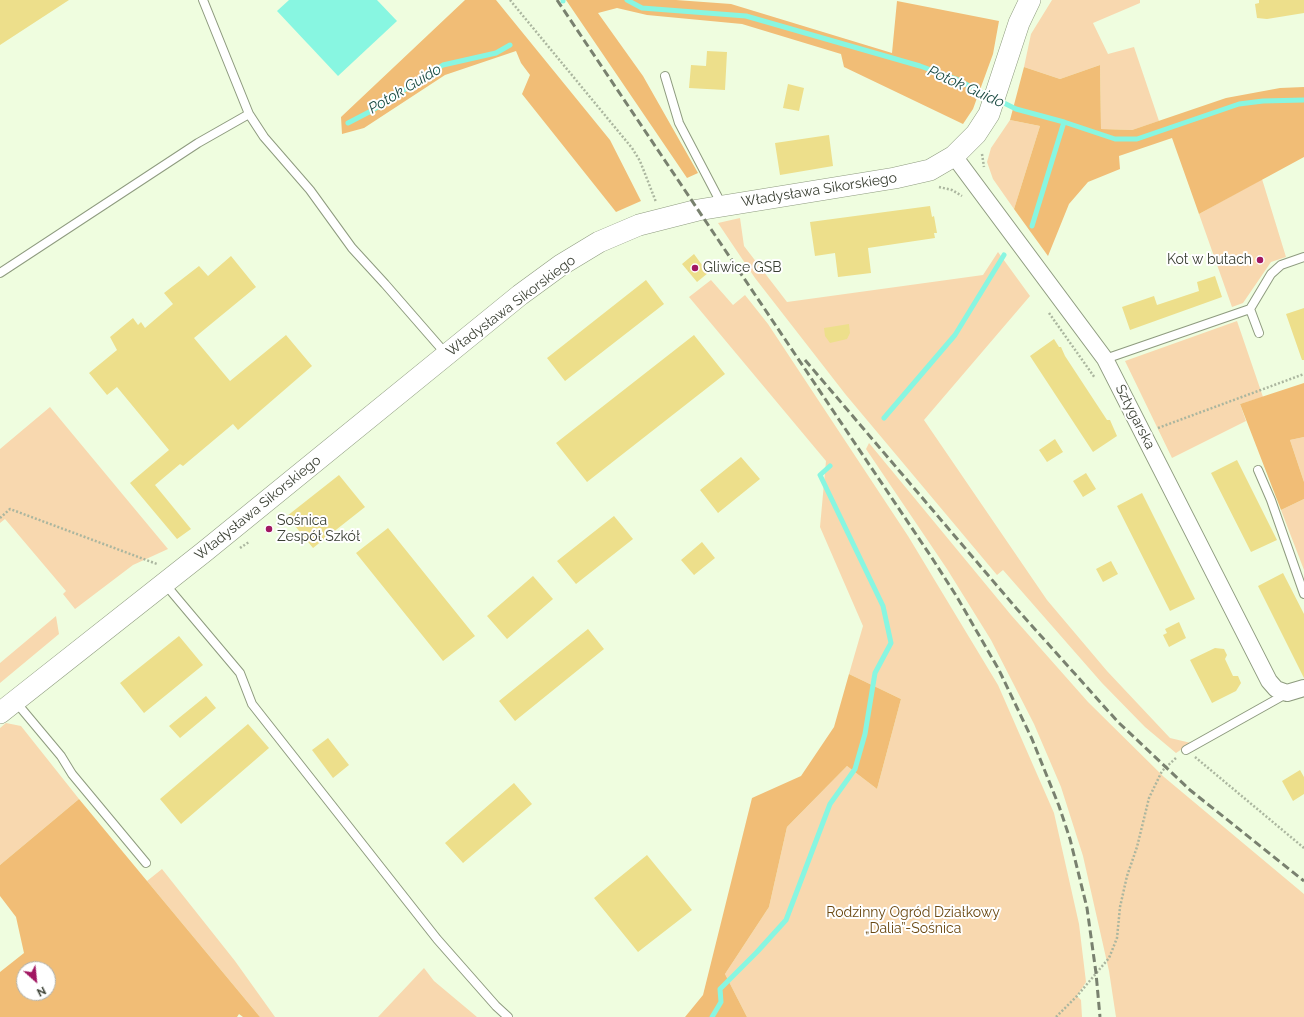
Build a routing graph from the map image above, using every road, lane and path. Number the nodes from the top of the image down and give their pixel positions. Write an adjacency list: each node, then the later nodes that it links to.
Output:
1 (203, 0): 5 (lane)
2 (510, 0): 11 (path)
3 (1030, 0): 7 (street, Władysława Sikorskiego)
4 (665, 76): 12 (lane)
5 (249, 114): 14 (lane); 18 (lane)
6 (986, 147): 8 (path)
7 (954, 156): 12 (street, Władysława Sikorskiego); 19 (street, Sztygarska)
8 (987, 173)
9 (932, 186): 10 (path)
10 (964, 197)
11 (658, 206)
12 (723, 206): 18 (street, Władysława Sikorskiego)
13 (1304, 257): 15 (lane)
14 (0, 273)
15 (1250, 309): 17 (lane); 19 (lane)
16 (1046, 310): 21 (path)
17 (1259, 333)
18 (446, 355): 26 (street, Władysława Sikorskiego)
19 (1105, 359): 29 (street, Sztygarska)
20 (1304, 374): 22 (path)
21 (1096, 379)
22 (1154, 429)
23 (1258, 470): 27 (lane)
24 (0, 517): 25 (path)
25 (157, 564)
26 (165, 584): 30 (street, Władysława Sikorskiego); 34 (lane)
27 (1304, 594)
28 (1304, 688): 29 (street)
29 (1287, 693): 31 (lane)
30 (8, 707): 33 (lane)
31 (1186, 750): 32 (path); 35 (path)
32 (1304, 848)
33 (146, 863)
34 (508, 1017)
35 (1056, 1017)

